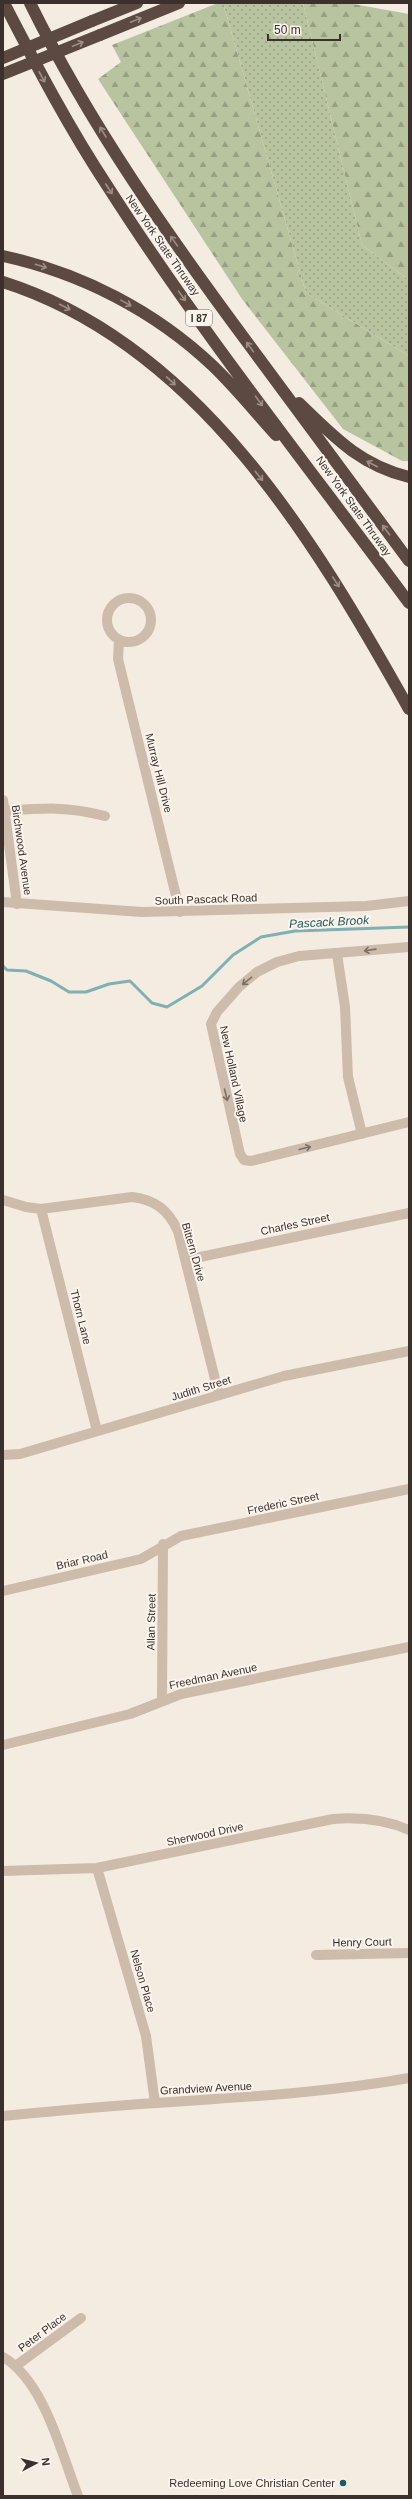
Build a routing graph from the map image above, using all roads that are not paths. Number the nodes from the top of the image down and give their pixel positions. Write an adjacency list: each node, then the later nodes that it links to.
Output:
1 (4, 3): 11 (highway, New York State Thruway / I 87, one-way to 11)
2 (30, 3): 9 (highway, New York State Thruway / I 87, one-way to 2)
3 (137, 3): 5 (highway, bridge)
4 (179, 3): 6 (highway, one-way to 4, bridge)
5 (3, 58)
6 (3, 74)
7 (3, 256): 11 (highway, one-way to 11)
8 (3, 282): 15 (highway, one-way to 15)
9 (276, 382): 10 (highway, one-way to 9); 12 (highway, New York State Thruway / I 87, one-way to 9)
10 (409, 477)
11 (318, 480): 13 (highway, New York State Thruway / I 87)
12 (409, 561)
13 (409, 603)
14 (119, 640): 14 (street); 22 (street, Murray Hill Drive)
15 (409, 709)
16 (3, 800): 17 (street, Birchwood Avenue)
17 (5, 811): 18 (street); 21 (street, Birchwood Avenue)
18 (105, 816)
19 (409, 901): 22 (street, South Pascack Road)
20 (3, 902): 21 (street, South Pascack Road)
21 (17, 904): 22 (street, South Pascack Road)
22 (180, 912)
23 (409, 947): 24 (street, New Holland Village, one-way to 24)
24 (337, 954): 26 (street); 26 (street, New Holland Village, one-way to 26)
25 (409, 1122): 26 (street, New Holland Village)
26 (362, 1134)
27 (3, 1200): 28 (street, Bittern Drive)
28 (41, 1209): 30 (street, Bittern Drive); 33 (street, Thorn Lane)
29 (409, 1213): 30 (street, Charles Street)
30 (186, 1260): 32 (street, Bittern Drive)
31 (409, 1351): 32 (street, Judith Street)
32 (219, 1395): 33 (street, Judith Street)
33 (98, 1431): 34 (street, Judith Street)
34 (3, 1455)
35 (409, 1489): 36 (street, Frederic Street)
36 (164, 1544): 37 (street, Briar Road); 39 (street, Allan Street)
37 (3, 1591)
38 (409, 1647): 39 (street, Freedman Avenue)
39 (162, 1700): 40 (street, Freedman Avenue)
40 (3, 1745)
41 (409, 1830): 42 (street, Sherwood Drive)
42 (97, 1868): 43 (street, Sherwood Drive); 47 (street, Nelson Place)
43 (3, 1871)
44 (409, 1953): 45 (street, Henry Court)
45 (316, 1955)
46 (409, 2078): 47 (street, Grandview Avenue)
47 (155, 2103): 48 (street, Grandview Avenue)
48 (3, 2116)
49 (81, 2318): 51 (street, Peter Place)
50 (3, 2357): 51 (street)
51 (18, 2365): 52 (street)
52 (78, 2496)

